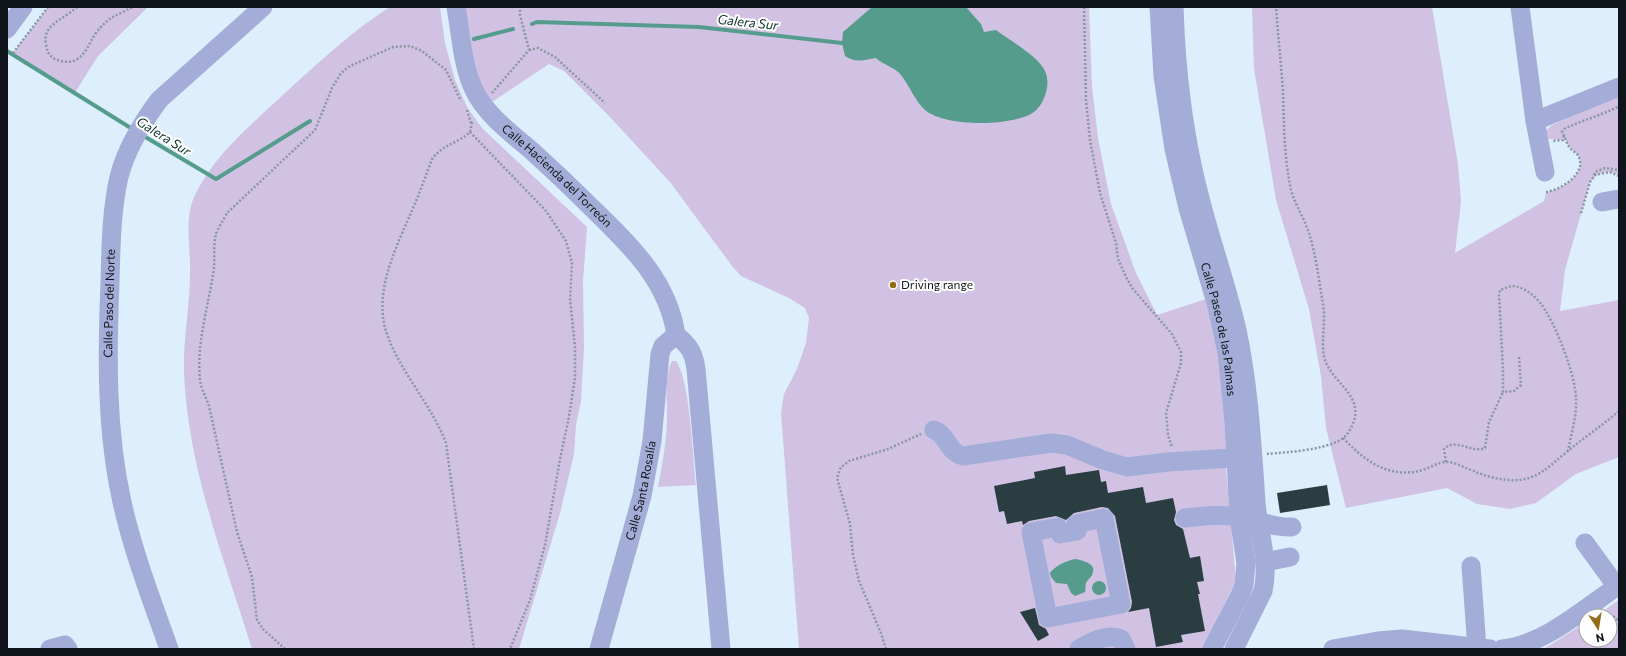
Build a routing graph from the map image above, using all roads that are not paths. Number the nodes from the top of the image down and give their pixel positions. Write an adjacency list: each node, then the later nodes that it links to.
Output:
1 (23, 7): 7 (street)
2 (263, 7): 29 (street, Calle Paso del Norte)
3 (456, 7): 11 (street, Calle Hacienda del Torreón)
4 (1159, 7): 13 (street, Calle Paseo de las Palmas)
5 (1174, 7): 13 (street, Calle Paseo de las Palmas)
6 (1520, 7): 9 (street)
7 (7, 29)
8 (1619, 87): 9 (street)
9 (1535, 121): 10 (street)
10 (1544, 172)
11 (676, 335): 30 (street, Calle Santa Rosalía); 31 (street)
12 (934, 430): 13 (street)
13 (1244, 457): 14 (street, Calle Paseo de las Palmas); 16 (street, Calle Paseo de las Palmas)
14 (1238, 517): 15 (street); 16 (street); 24 (street, Calle Paseo de las Palmas)
15 (1185, 518)
16 (1257, 520): 17 (street); 20 (street, Calle Paseo de las Palmas)
17 (1292, 527)
18 (1585, 543): 22 (street)
19 (1290, 557): 20 (street)
20 (1265, 562): 25 (street, Calle Paseo de las Palmas)
21 (1471, 566): 26 (street)
22 (1618, 586): 35 (street)
23 (1048, 618): 23 (street)
24 (1215, 642): 25 (street)
25 (1241, 648)
26 (1484, 648): 34 (street)
27 (50, 649): 28 (street)
28 (68, 649)
29 (169, 649)
30 (599, 649)
31 (721, 649)
32 (1079, 649): 33 (street)
33 (1126, 649)
34 (1333, 649)
35 (1502, 649)

